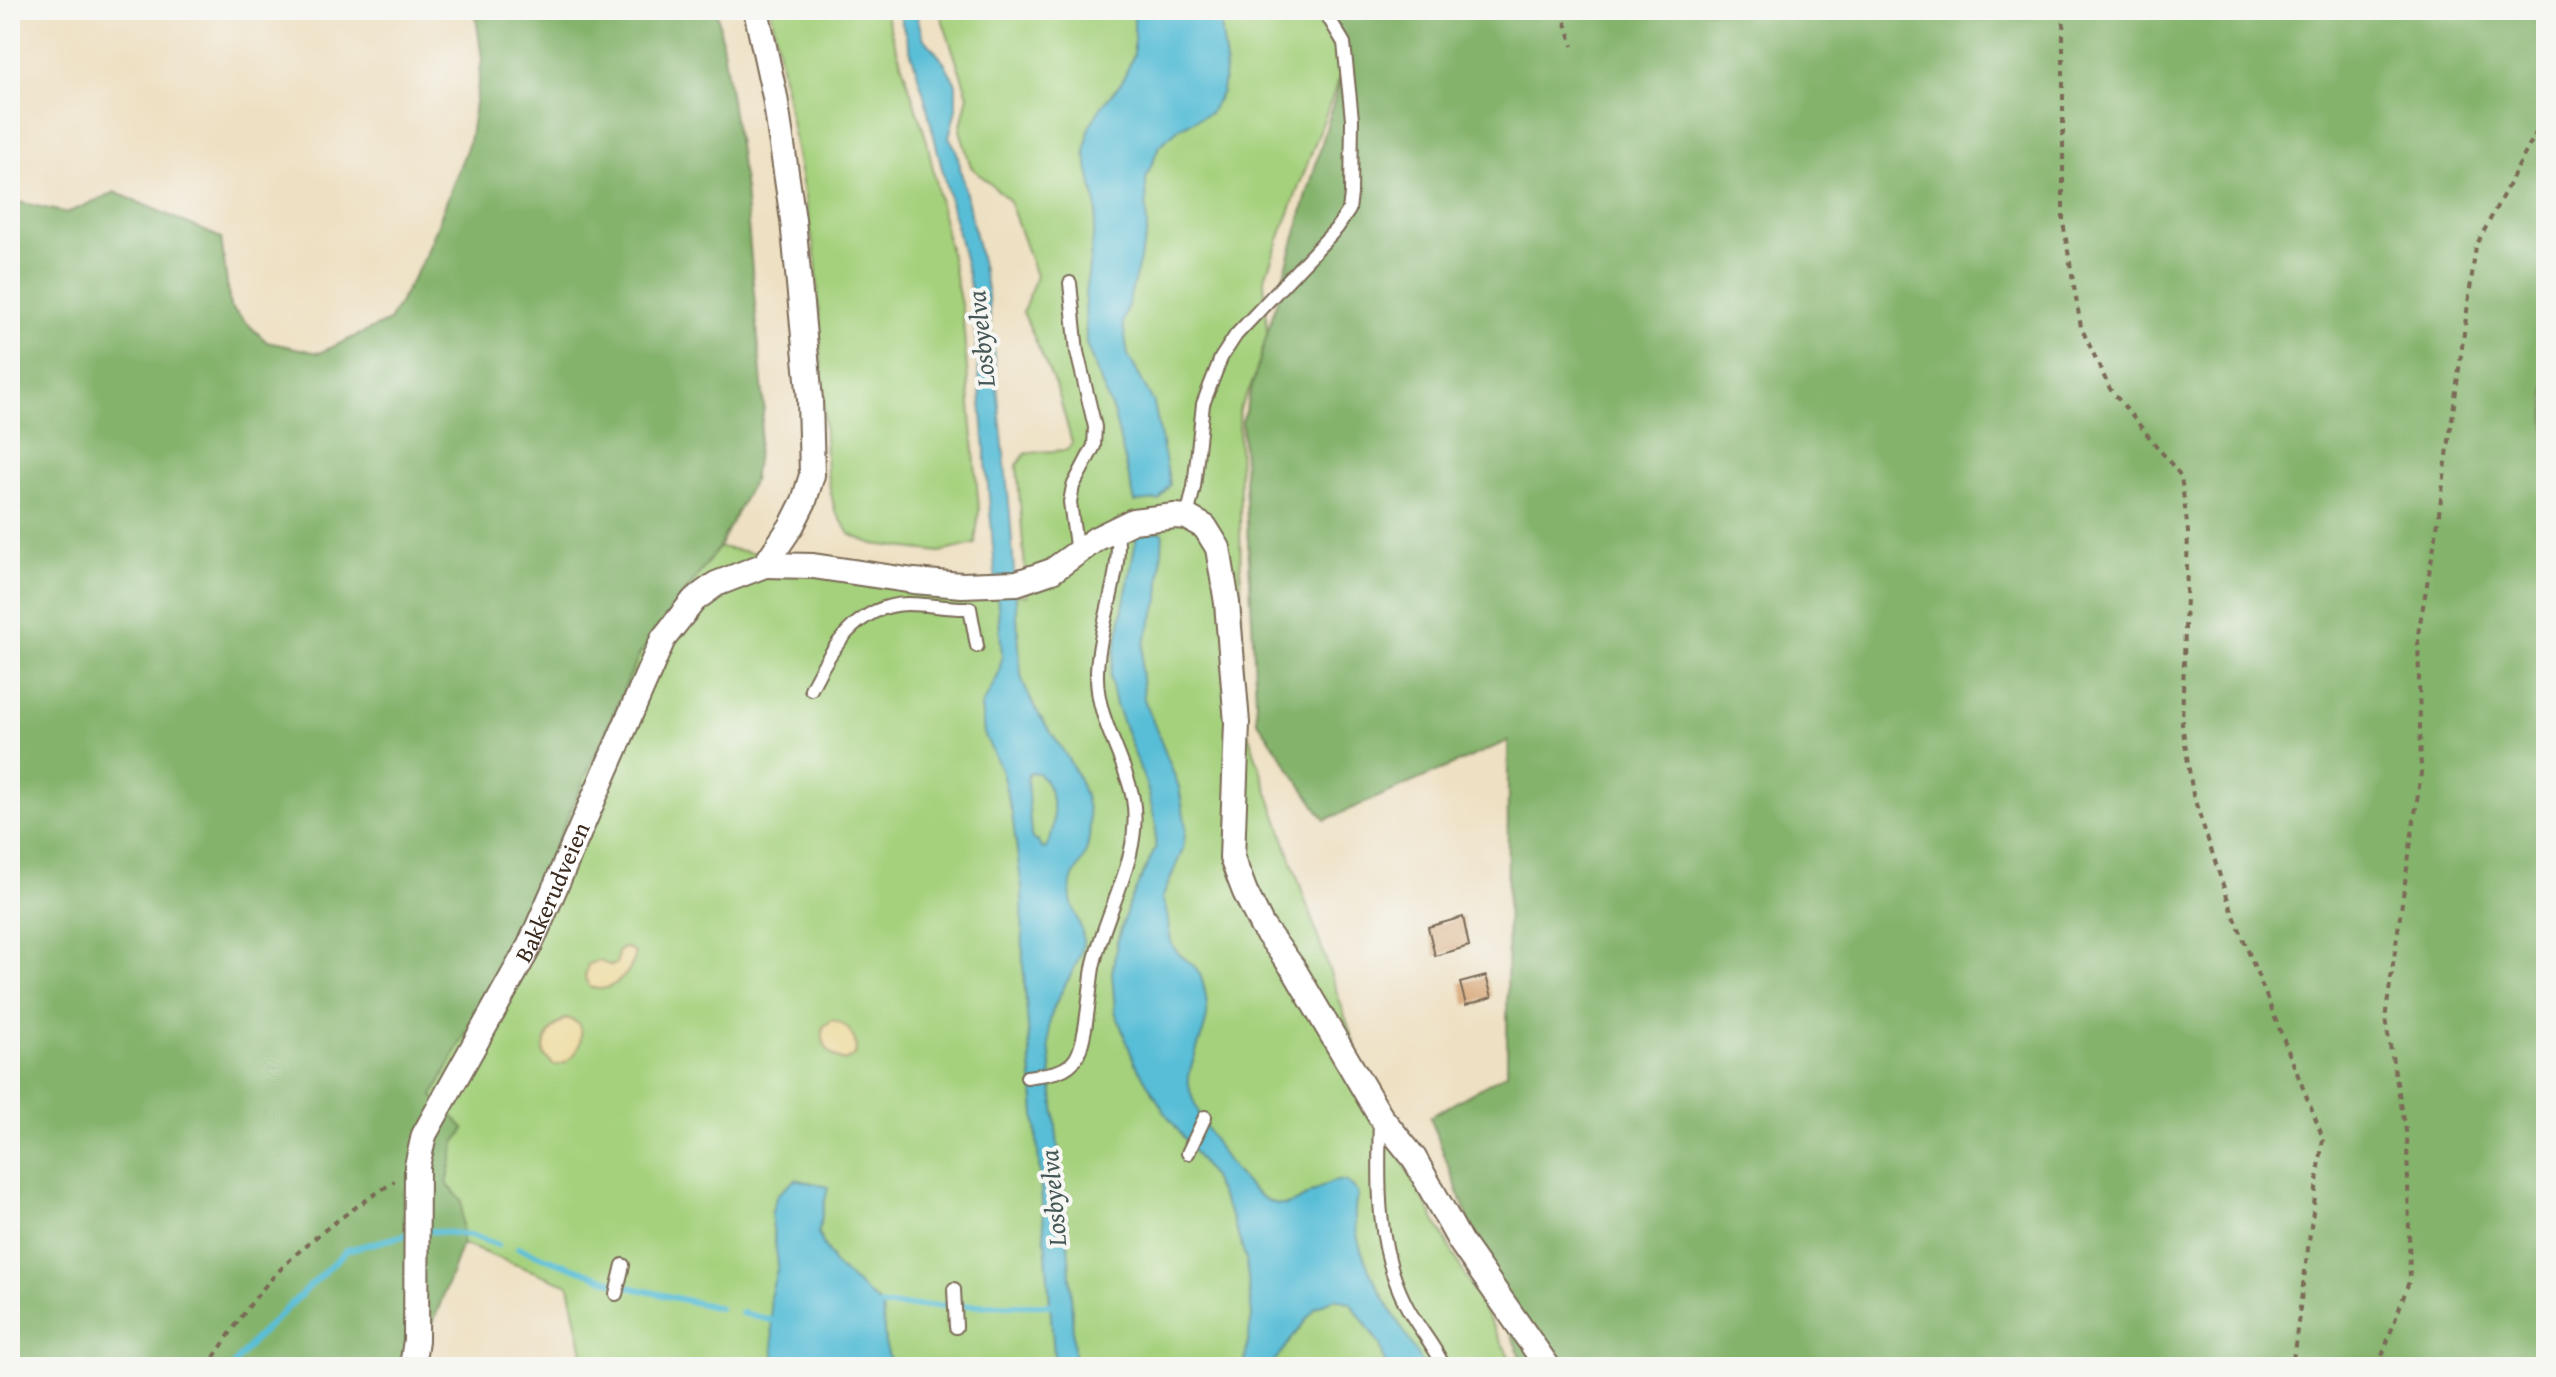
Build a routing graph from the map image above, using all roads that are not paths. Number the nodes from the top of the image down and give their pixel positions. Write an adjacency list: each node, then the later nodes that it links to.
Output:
1 (756, 10): 7 (street)
2 (1324, 10): 4 (lane)
3 (1070, 283): 6 (lane)
4 (1187, 517): 5 (street); 13 (street)
5 (1116, 527): 6 (street); 12 (lane)
6 (1077, 553): 8 (street)
7 (765, 565): 8 (street); 20 (street, Bakkerudveien)
8 (974, 585): 9 (lane)
9 (970, 608): 10 (lane); 11 (lane)
10 (977, 646)
11 (811, 689)
12 (1027, 1077)
13 (1380, 1116): 21 (lane); 22 (street)
14 (1205, 1117): 15 (lane)
15 (1188, 1153)
16 (623, 1265): 18 (lane)
17 (954, 1289): 19 (lane)
18 (616, 1294)
19 (956, 1327)
20 (412, 1367)
21 (1444, 1367)
22 (1548, 1367)

